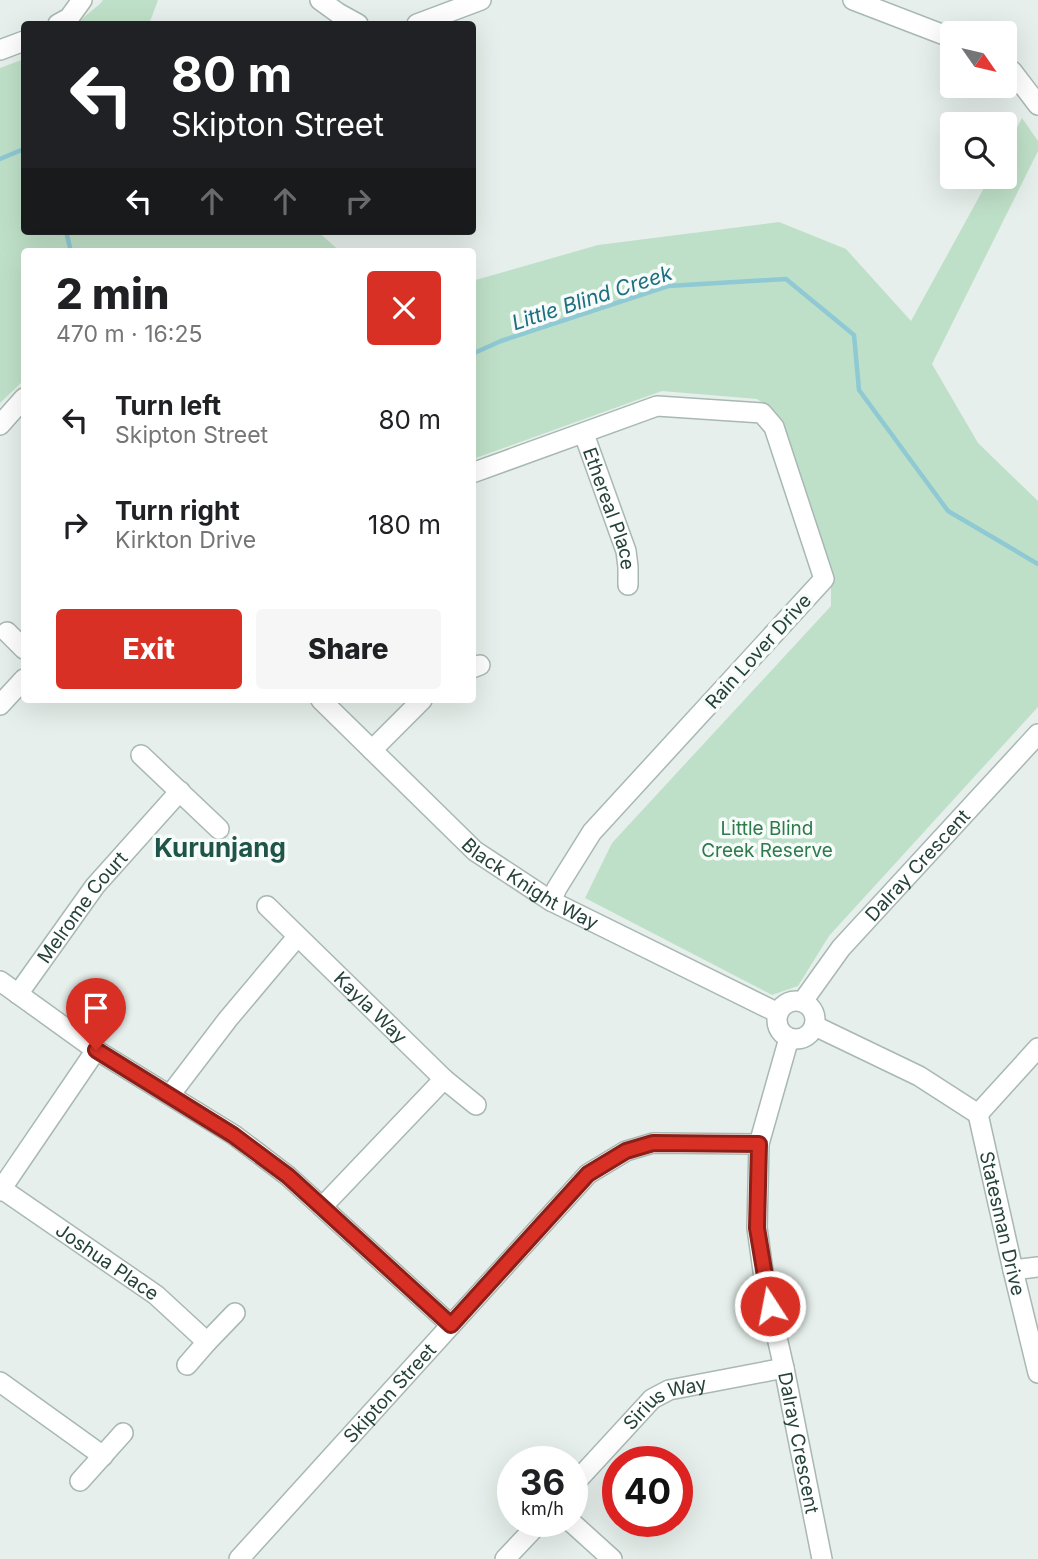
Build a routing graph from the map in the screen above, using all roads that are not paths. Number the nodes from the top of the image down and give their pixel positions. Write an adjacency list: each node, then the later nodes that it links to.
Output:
1 (82, 0): 5 (street)
2 (320, 0): 6 (street)
3 (481, 0): 7 (street)
4 (853, 0): 8 (street)
5 (64, 21)
6 (353, 21)
7 (425, 21)
8 (940, 33)
9 (21, 42): 10 (street)
10 (0, 50)
11 (1017, 78): 12 (street)
12 (1038, 105)
13 (21, 401): 14 (street)
14 (0, 425)
15 (584, 434): 16 (street, Rain Lover Drive); 17 (street, Ethereal Place); 29 (street, Rain Lover Drive)
16 (476, 472)
17 (628, 585)
18 (7, 632): 19 (street)
19 (21, 646)
20 (21, 682): 23 (street)
21 (324, 703): 25 (street, Black Knight Way)
22 (419, 703): 25 (street)
23 (0, 705)
24 (1038, 734): 34 (street, Dalray Crescent)
25 (372, 750): 29 (street, Black Knight Way)
26 (141, 755): 27 (street)
27 (180, 791): 28 (street); 33 (street, Melrome Court)
28 (219, 829)
29 (551, 901): 35 (street, Black Knight Way)
30 (267, 906): 31 (street, Kayla Way)
31 (297, 937): 40 (street, Kayla Way); 41 (street)
32 (0, 981): 33 (street)
33 (18, 993): 39 (street)
34 (803, 1001): 35 (street); 36 (street)
35 (778, 1013): 37 (street)
36 (815, 1026): 37 (street); 43 (street)
37 (789, 1038): 44 (street, Dalray Crescent)
38 (1038, 1048): 43 (street)
39 (96, 1050): 41 (street); 45 (street)
40 (444, 1079): 42 (street, Kayla Way); 46 (street)
41 (170, 1095): 46 (street)
42 (476, 1105)
43 (978, 1114): 48 (street, Statesman Drive)
44 (759, 1144): 50 (street, Skipton Street); 53 (street, Dalray Crescent)
45 (1, 1190): 51 (street, Joshua Place)
46 (322, 1207): 50 (street)
47 (1038, 1266): 48 (street)
48 (1013, 1270): 54 (street, Statesman Drive)
49 (235, 1313): 51 (street)
50 (451, 1325): 62 (street, Skipton Street)
51 (207, 1342): 52 (street)
52 (187, 1365)
53 (784, 1368): 58 (street, Sirius Way); 65 (street, Dalray Crescent)
54 (1038, 1373)
55 (0, 1382): 57 (street)
56 (123, 1433): 57 (street)
57 (103, 1456): 59 (street)
58 (588, 1469)
59 (80, 1481)
60 (526, 1537): 63 (street)
61 (588, 1537): 64 (street)
62 (239, 1559)
63 (505, 1559)
64 (612, 1559)
65 (822, 1559)

